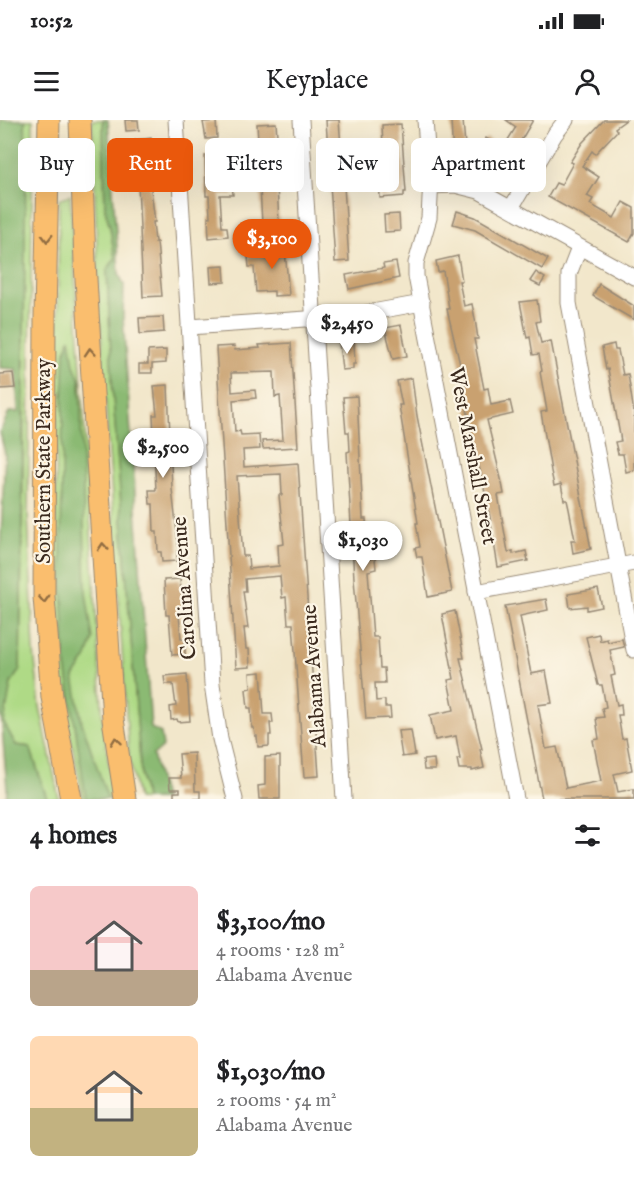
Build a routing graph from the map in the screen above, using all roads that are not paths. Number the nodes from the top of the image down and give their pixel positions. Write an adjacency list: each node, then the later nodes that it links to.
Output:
1 (40, 120): 8 (highway)
2 (49, 120): 9 (highway, Southern State Parkway)
3 (80, 120): 25 (highway, one-way to 3)
4 (176, 120): 19 (street, Carolina Avenue)
5 (301, 120): 18 (street, Alabama Avenue)
6 (425, 120): 10 (street, West Marshall Street)
7 (566, 120): 14 (street)
8 (42, 138)
9 (49, 138)
10 (426, 138)
11 (48, 192): 24 (highway, Southern State Parkway, one-way to 24)
12 (430, 192): 17 (street, West Marshall Street)
13 (481, 192): 14 (street)
14 (511, 208): 15 (street)
15 (579, 248): 16 (street); 21 (street)
16 (634, 277)
17 (422, 303): 18 (street); 22 (street, West Marshall Street)
18 (313, 318): 19 (street); 27 (street, Alabama Avenue)
19 (189, 327): 26 (street, Carolina Avenue)
20 (634, 563): 21 (street)
21 (618, 566): 22 (street); 23 (street)
22 (476, 592): 28 (street, West Marshall Street)
23 (634, 650)
24 (70, 799)
25 (125, 799)
26 (235, 799)
27 (344, 799)
28 (516, 799)

